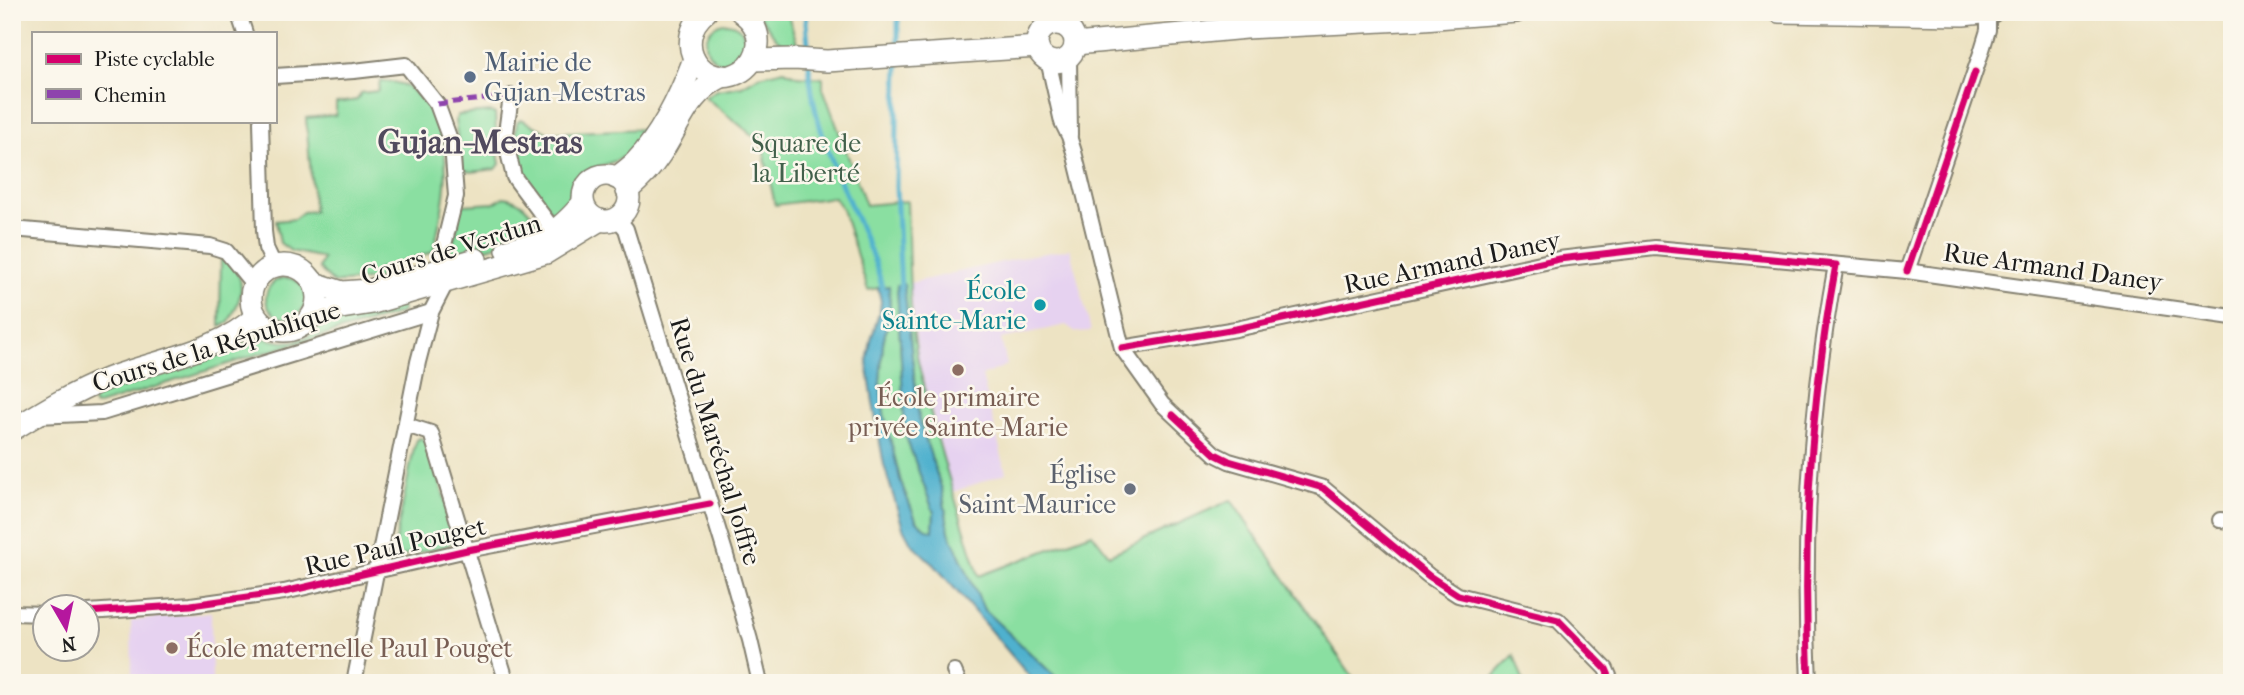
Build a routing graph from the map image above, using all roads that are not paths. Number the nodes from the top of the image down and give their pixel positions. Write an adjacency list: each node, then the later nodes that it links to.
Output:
1 (238, 12): 8 (street)
2 (706, 12): 12 (main road)
3 (741, 12): 9 (main road)
4 (1516, 12): 10 (main road)
5 (1779, 12): 6 (main road)
6 (1989, 12): 26 (street)
7 (1056, 18): 10 (main road); 10 (main road)
8 (245, 32)
9 (758, 38): 11 (main road); 13 (main road)
10 (1057, 52): 11 (main road); 18 (street); 18 (street)
11 (797, 59): 13 (main road)
12 (694, 60): 15 (main road); 19 (main road)
13 (753, 60): 15 (main road)
14 (276, 76): 27 (street)
15 (723, 76): 19 (main road)
16 (511, 96): 23 (street)
17 (261, 122): 24 (street)
18 (1069, 136): 35 (street)
19 (622, 185): 20 (main road); 21 (main road)
20 (583, 203): 21 (main road); 23 (main road, Cours de Verdun)
21 (609, 219): 27 (main road, Cours de Verdun); 39 (street, Rue du Maréchal Joffre)
22 (12, 229): 28 (street)
23 (555, 232): 27 (main road, Cours de Verdun)
24 (274, 265): 28 (main road); 29 (main road)
25 (1836, 265): 26 (street, Rue Armand Daney); 35 (street, Rue Armand Daney); 49 (street)
26 (1907, 271): 34 (street, Rue Armand Daney)
27 (442, 276): 29 (main road, Cours de Verdun); 30 (main road, Cours de Verdun); 31 (street)
28 (253, 284): 32 (main road)
29 (314, 284): 33 (main road)
30 (405, 294): 31 (street); 33 (main road, Cours de Verdun)
31 (421, 314): 36 (street, Cours de la République); 37 (street)
32 (256, 316): 33 (main road); 36 (main road, Cours de la République)
33 (312, 316)
34 (2232, 317)
35 (1122, 348): 48 (street)
36 (33, 417): 38 (main road, Cours de la République)
37 (406, 425): 40 (street); 41 (street)
38 (12, 430)
39 (710, 503): 40 (street, Rue Paul Pouget); 47 (street, Rue du Maréchal Joffre)
40 (467, 550): 41 (street, Rue Paul Pouget); 46 (street)
41 (377, 571): 42 (street, Rue Paul Pouget); 45 (street)
42 (102, 611)
43 (12, 614): 44 (street)
44 (32, 614)
45 (354, 683)
46 (507, 683)
47 (760, 683)
48 (1612, 683)
49 (1809, 683)

